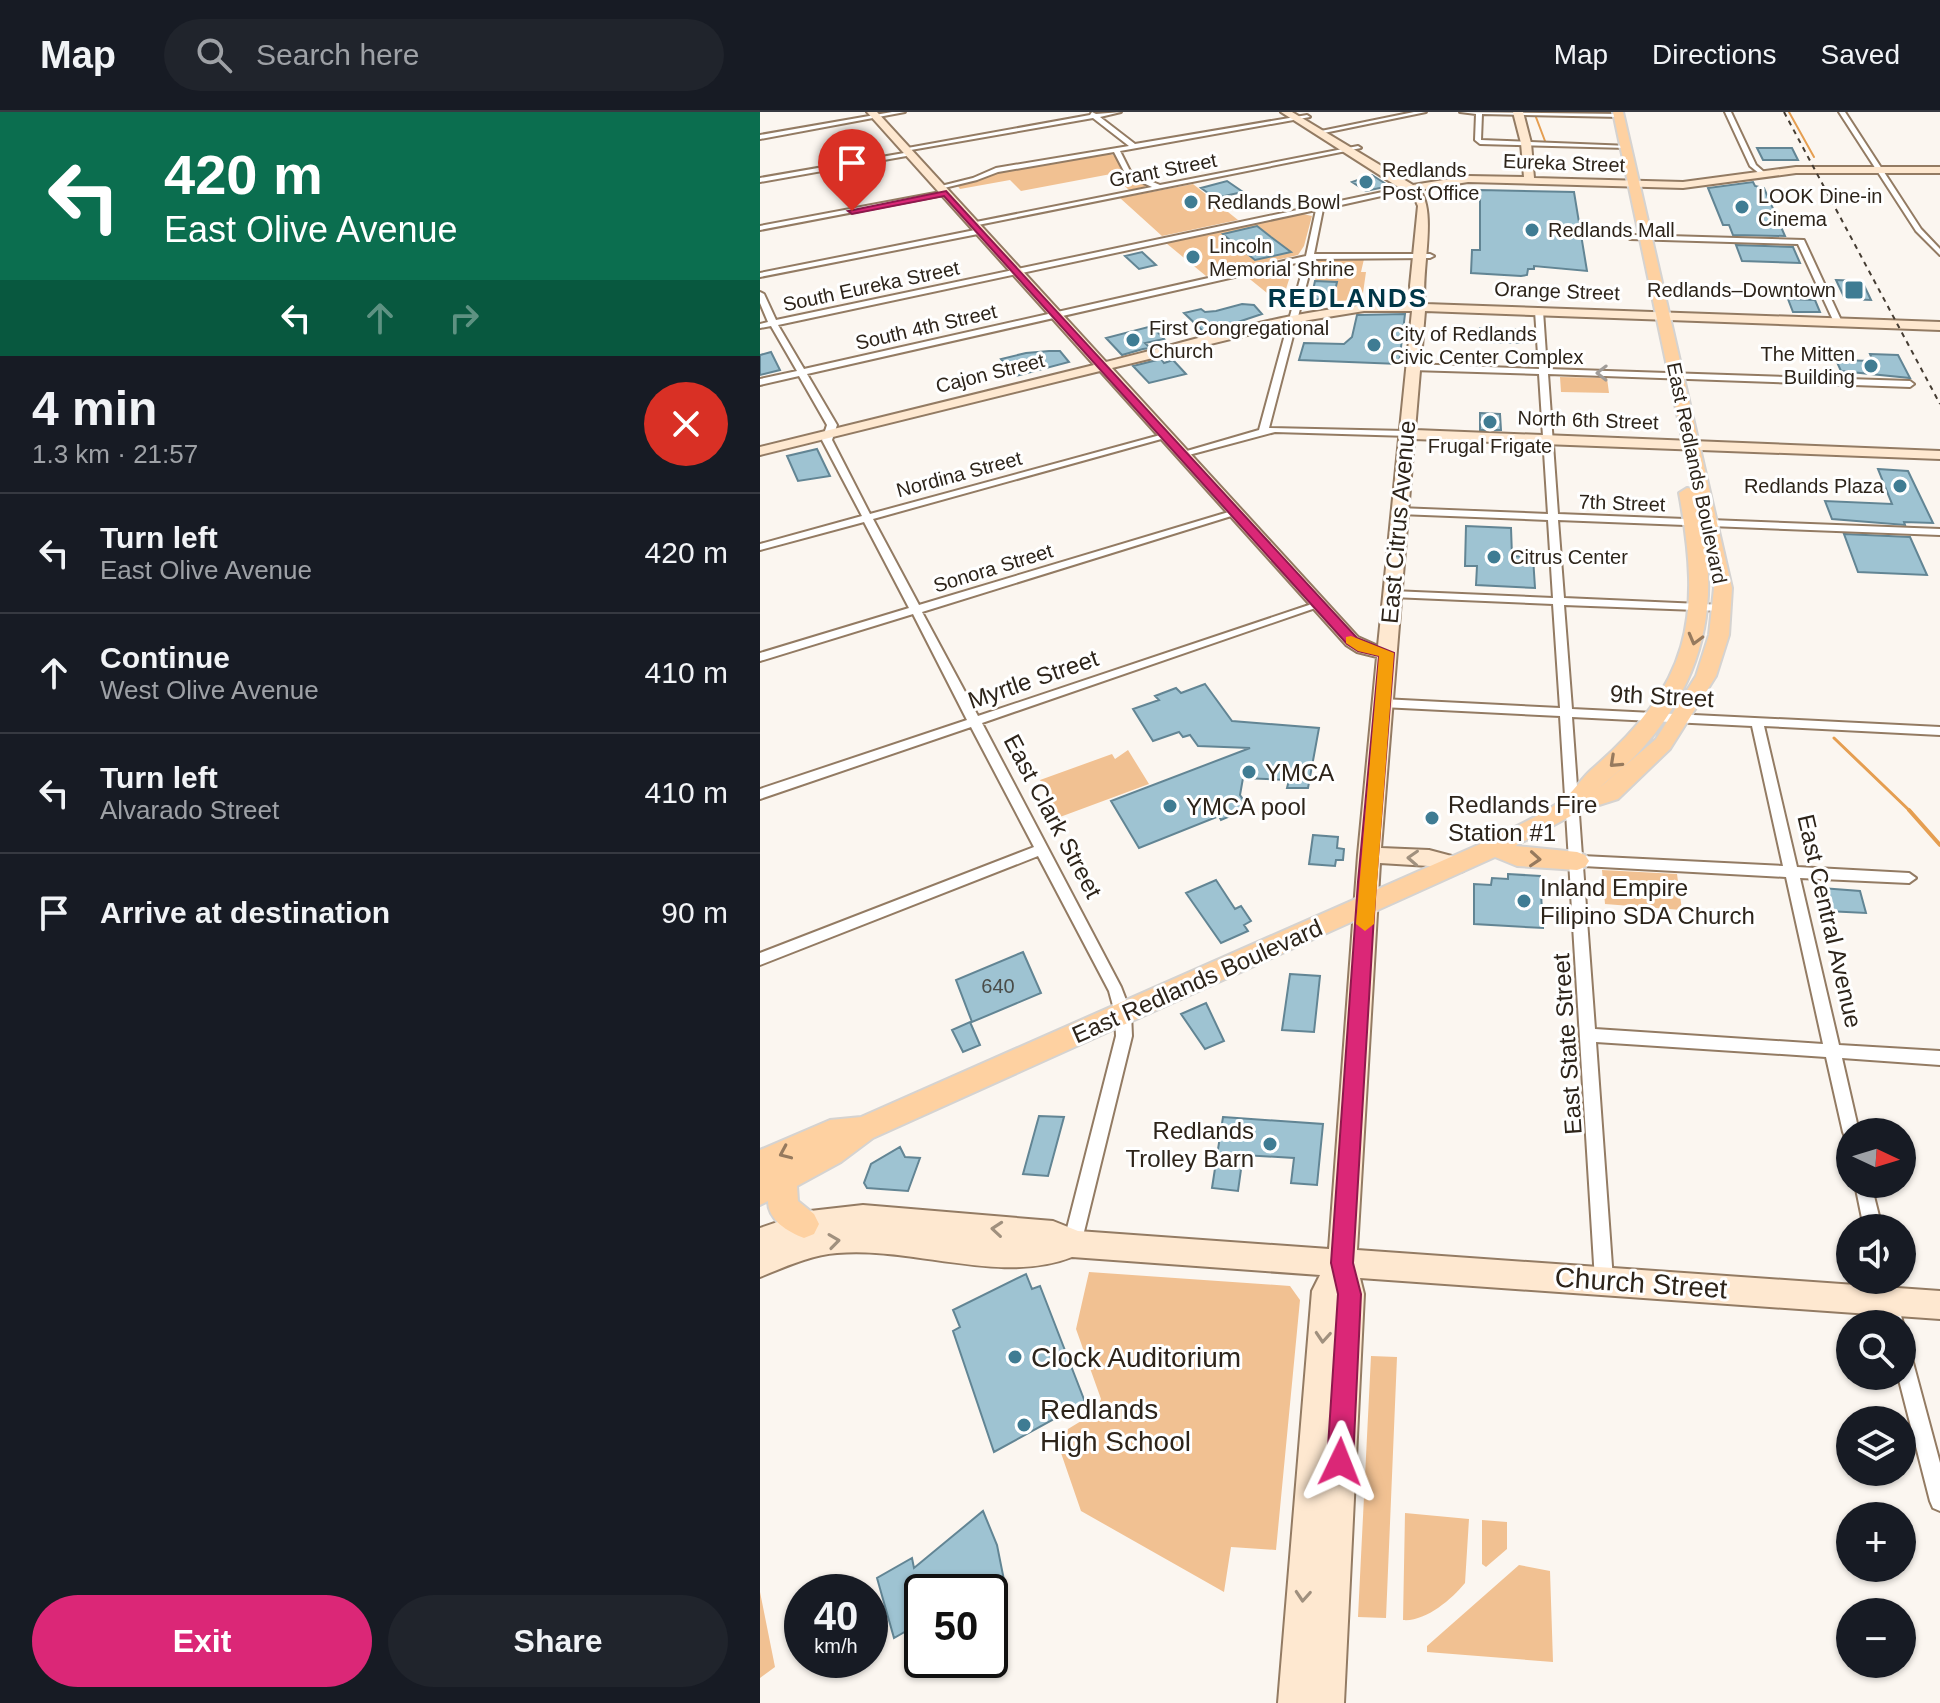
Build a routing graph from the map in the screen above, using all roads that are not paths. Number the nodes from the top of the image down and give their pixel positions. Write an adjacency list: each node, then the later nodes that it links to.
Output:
1 (902, 112): 14 (street)
2 (1118, 112): 11 (street)
3 (1286, 112): 15 (street)
4 (1423, 112): 17 (street)
5 (1463, 112): 6 (street)
6 (1479, 112): 9 (street); 19 (street)
7 (1728, 112): 28 (street)
8 (1842, 112): 26 (street)
9 (1518, 113): 10 (street); 19 (street)
10 (1531, 113): 12 (street)
11 (1092, 114): 21 (street); 25 (street)
12 (1540, 114): 13 (street)
13 (1619, 114): 16 (main road)
14 (874, 115): 18 (street); 25 (street)
15 (1301, 116): 17 (street); 21 (street)
16 (1620, 130): 20 (main road); 22 (main road)
17 (1323, 131): 24 (street)
18 (760, 137)
19 (1526, 143): 20 (street); 30 (street)
20 (1614, 145): 22 (street); 31 (main road)
21 (1133, 146): 23 (street)
22 (1627, 146): 31 (main road)
23 (1115, 148): 33 (street); 34 (street)
24 (1353, 149): 32 (street); 33 (street, Grant Street)
25 (908, 152): 29 (street); 34 (street)
26 (1878, 168): 27 (street, Eureka Street); 28 (street, Eureka Street); 39 (street)
27 (1940, 168)
28 (1760, 171): 31 (street, Eureka Street)
29 (760, 180)
30 (1529, 181): 31 (street, Eureka Street); 32 (street, Eureka Street)
31 (1627, 183): 38 (main road, East Redlands Boulevard)
32 (1415, 186): 35 (street, South Eureka Street); 41 (street, East Citrus Avenue)
33 (1159, 187): 37 (street, Grant Street)
34 (943, 190): 36 (street); 37 (street)
35 (1320, 206): 42 (street); 43 (street, South Eureka Street)
36 (760, 228)
37 (977, 228): 43 (street); 44 (street, Grant Street)
38 (1639, 237): 51 (main road, East Redlands Boulevard); 53 (street)
39 (1936, 245): 40 (street)
40 (1940, 253)
41 (1424, 256): 42 (street, South 4th Street); 47 (street, East Citrus Avenue)
42 (1308, 257): 46 (street); 50 (street, South 4th Street)
43 (1017, 271): 50 (street); 54 (street, South Eureka Street)
44 (760, 275)
45 (760, 294): 54 (street, East Clark Street)
46 (1297, 302): 48 (street); 52 (street)
47 (1419, 307): 48 (street, Cajon Street); 49 (street, Orange Street); 58 (street, East Citrus Avenue)
48 (1335, 311): 52 (street, Cajon Street)
49 (1539, 311): 51 (street, Orange Street); 59 (street, East State Street)
50 (1056, 315): 57 (street); 60 (street, South 4th Street)
51 (1656, 315): 53 (street, Orange Street); 61 (main road, East Redlands Boulevard)
52 (1293, 320): 57 (street, Cajon Street); 64 (street)
53 (1837, 320): 55 (street, Orange Street)
54 (773, 323): 56 (street, South Eureka Street); 60 (street, East Clark Street)
55 (1940, 324)
56 (760, 326)
57 (1102, 366): 65 (street, Cajon Street); 67 (street)
58 (1412, 367): 59 (street); 66 (street, East Citrus Avenue)
59 (1543, 371): 61 (street, one-way to 59); 68 (street, East State Street)
60 (803, 372): 62 (street, South 4th Street); 65 (street, East Clark Street)
61 (1669, 375): 63 (street); 69 (main road, East Redlands Boulevard)
62 (760, 382)
63 (1910, 384)
64 (1263, 433): 66 (street); 73 (street)
65 (829, 434): 72 (street, Cajon Street); 77 (street, East Clark Street)
66 (1406, 434): 68 (street, North 6th Street); 75 (street, East Citrus Avenue)
67 (1167, 436): 73 (street); 77 (street, Nordina Street)
68 (1548, 439): 69 (street, North 6th Street); 78 (street, East State Street)
69 (1684, 444): 70 (street, North 6th Street); 79 (main road, East Redlands Boulevard)
70 (1817, 448): 71 (street, North 6th Street); 74 (street, North 6th Street)
71 (1940, 448)
72 (760, 451)
73 (1185, 453): 76 (street)
74 (1940, 455)
75 (1399, 511): 78 (street, 7th Street); 82 (street, East Citrus Avenue)
76 (1236, 513): 84 (street); 87 (street, Sonora Street)
77 (868, 518): 81 (street, Nordina Street); 87 (street, East Clark Street)
78 (1553, 519): 79 (street, 7th Street); 83 (street, East State Street)
79 (1702, 524): 80 (street, 7th Street); 85 (main road, East Redlands Boulevard); 86 (main road, East Redlands Boulevard)
80 (1940, 532)
81 (760, 547)
82 (1392, 594): 83 (street); 88 (street, East Citrus Avenue)
83 (1558, 600): 85 (street); 91 (street, East State Street)
84 (1319, 605): 88 (street); 94 (street, Myrtle Street)
85 (1701, 606): 86 (street); 92 (main road, East Redlands Boulevard, one-way to 92)
86 (1723, 608): 93 (main road, East Redlands Boulevard)
87 (917, 610): 89 (street, Sonora Street); 94 (street, East Clark Street)
88 (1387, 653): 90 (street, East Citrus Avenue)
89 (760, 657)
90 (1382, 703): 91 (street, 9th Street); 101 (street, East Citrus Avenue)
91 (1566, 712): 92 (street, 9th Street); 98 (street, East State Street)
92 (1657, 718): 93 (street, 9th Street); 98 (main road, East Redlands Boulevard, one-way to 98)
93 (1681, 719): 95 (street, 9th Street); 98 (main road, East Redlands Boulevard)
94 (976, 722): 97 (street, Myrtle Street); 100 (street, East Clark Street)
95 (1757, 722): 96 (street, 9th Street); 104 (street, East Central Avenue)
96 (1940, 731)
97 (760, 794)
98 (1572, 805): 99 (main road, East Redlands Boulevard); 102 (street, East State Street)
99 (1495, 847): 102 (main road, one-way to 102); 103 (main road, East Redlands Boulevard)
100 (1042, 849): 107 (street); 108 (street, East Clark Street)
101 (1369, 855): 103 (street, one-way to 101); 106 (street, East Citrus Avenue)
102 (1577, 861): 104 (street); 109 (street, East State Street)
103 (1455, 865): 106 (main road, East Redlands Boulevard)
104 (1793, 873): 105 (street); 110 (street, East Central Avenue)
105 (1909, 878)
106 (1366, 907): 108 (main road, East Redlands Boulevard); 118 (street, East Citrus Avenue)
107 (760, 959)
108 (1123, 1013): 113 (main road, East Redlands Boulevard); 116 (street, East Clark Street)
109 (1588, 1035): 110 (street); 119 (street, East State Street)
110 (1833, 1051): 111 (street); 112 (street, East Central Avenue)
111 (1940, 1058)
112 (1848, 1118)
113 (768, 1178): 114 (main road)
114 (804, 1224): 115 (street); 116 (street, one-way to 114)
115 (760, 1241)
116 (1072, 1244): 117 (street, one-way to 116); 118 (street, Church Street)
117 (760, 1263)
118 (1342, 1263): 119 (street, Church Street); 124 (street, East Citrus Avenue, one-way to 124); 125 (street, East Citrus Avenue)
119 (1604, 1280): 120 (street, Church Street)
120 (1889, 1302): 121 (street, Church Street)
121 (1940, 1305)
122 (1911, 1390): 123 (street)
123 (1940, 1501)
124 (1295, 1703)
125 (1327, 1703)

